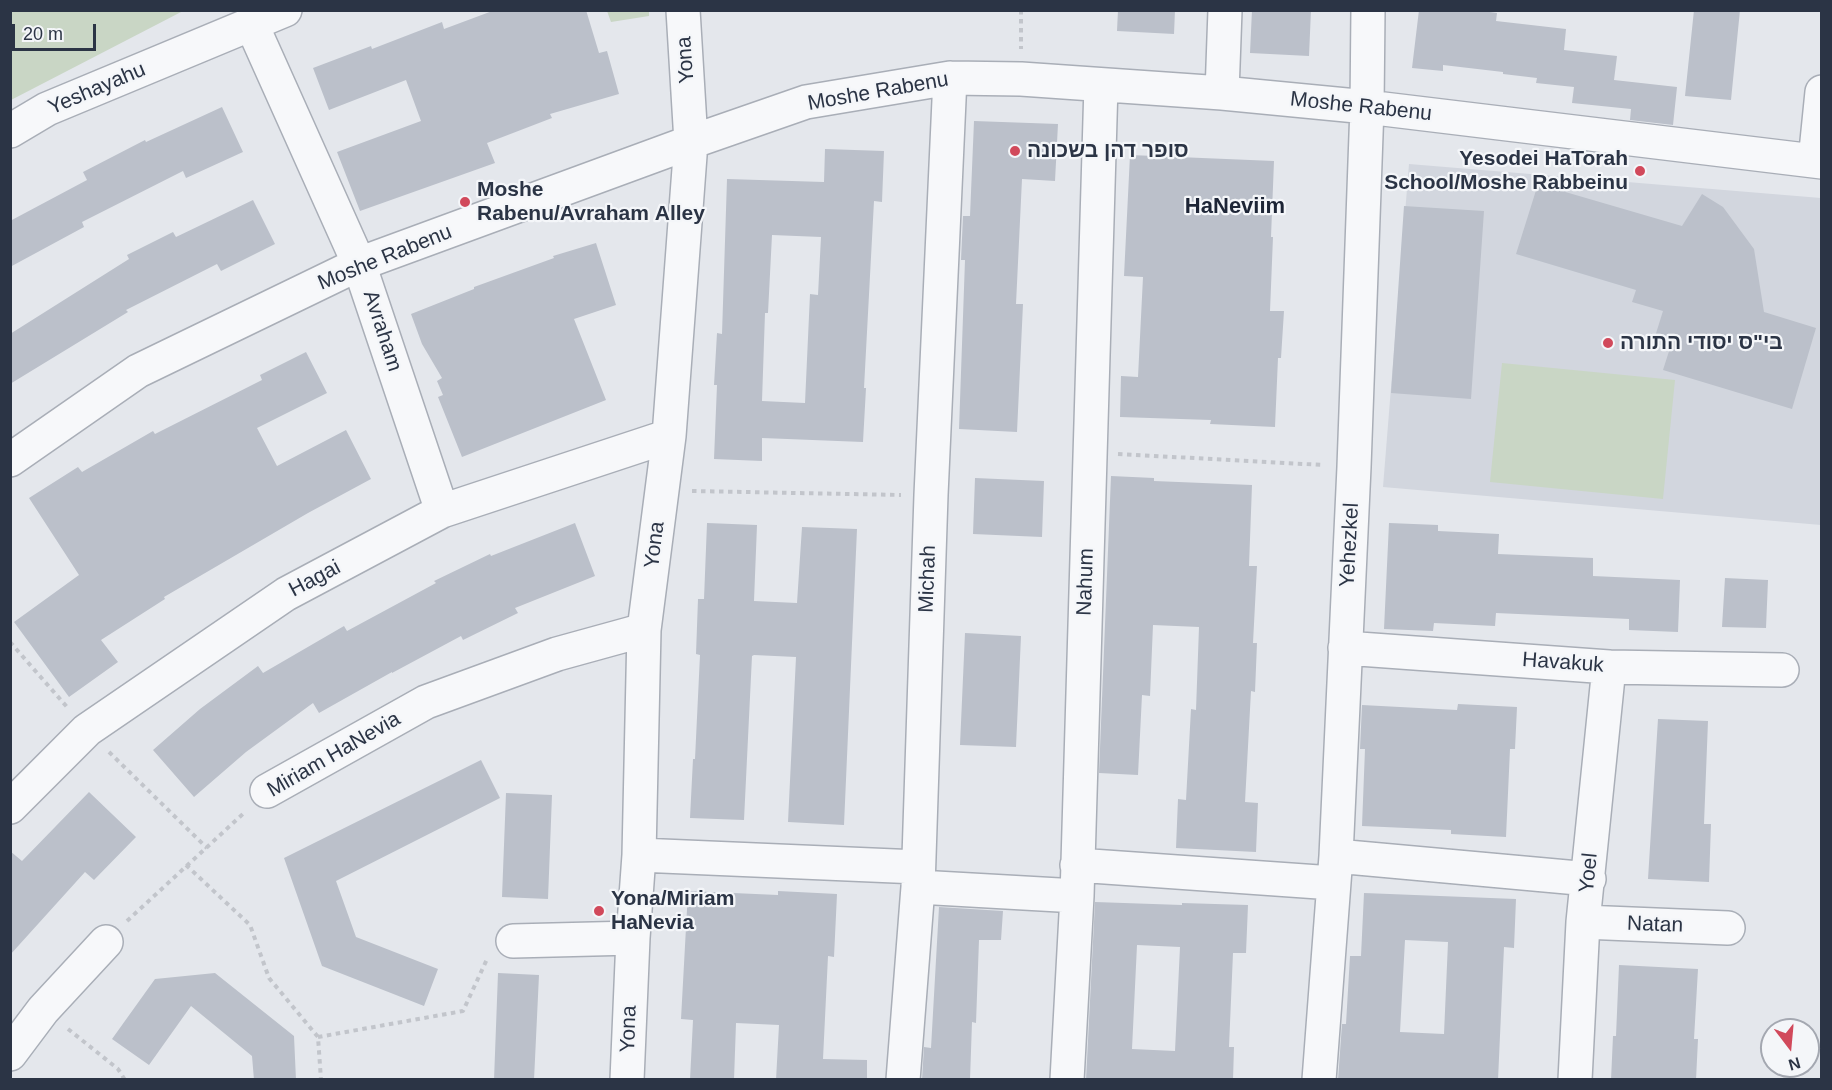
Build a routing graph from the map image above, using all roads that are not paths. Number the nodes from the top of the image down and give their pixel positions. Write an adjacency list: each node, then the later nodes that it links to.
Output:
1 (285, 10): 5 (street, Yeshayahu)
2 (683, 10): 12 (street, Yona)
3 (1225, 10): 9 (street)
4 (1368, 10): 10 (street, Yehezkel)
5 (252, 23): 11 (street, Yeshayahu); 14 (street, Avraham)
6 (950, 78): 7 (street, Moshe Rabenu); 12 (street, Moshe Rabenu); 26 (street, Michah)
7 (1101, 85): 9 (street, Moshe Rabenu); 28 (street, Nahum)
8 (1821, 92): 13 (street)
9 (1222, 93): 10 (street, Moshe Rabenu)
10 (1367, 107): 13 (street, Moshe Rabenu); 19 (street, Yehezkel)
11 (10, 131)
12 (691, 142): 14 (street, Moshe Rabenu); 15 (street, Yona)
13 (1818, 161)
14 (359, 264): 16 (street, Moshe Rabenu); 17 (street, Avraham)
15 (669, 436): 17 (street, Hagai); 18 (street, Yona)
16 (10, 460)
17 (442, 511): 23 (street, Hagai)
18 (644, 630): 22 (street, Miriam HaNevia); 24 (street, Yona)
19 (1345, 648): 20 (street, Havakuk); 25 (street, Yehezkel)
20 (1609, 667): 21 (street, Havakuk); 27 (street, Yoel)
21 (1782, 670)
22 (267, 791)
23 (10, 807)
24 (639, 855): 26 (street); 31 (street, Yona)
25 (1335, 869): 27 (street); 28 (street); 38 (street, Yehezkel)
26 (918, 877): 28 (street); 36 (street, Michah)
27 (1589, 879): 29 (street, Yoel)
28 (1077, 881): 37 (street, Nahum)
29 (1583, 922): 30 (street, Natan); 39 (street, Yoel)
30 (1728, 928)
31 (633, 938): 32 (street); 35 (street, Yona)
32 (513, 941)
33 (105, 942): 34 (street)
34 (10, 1054)
35 (627, 1080)
36 (903, 1080)
37 (1067, 1080)
38 (1319, 1080)
39 (1575, 1080)

